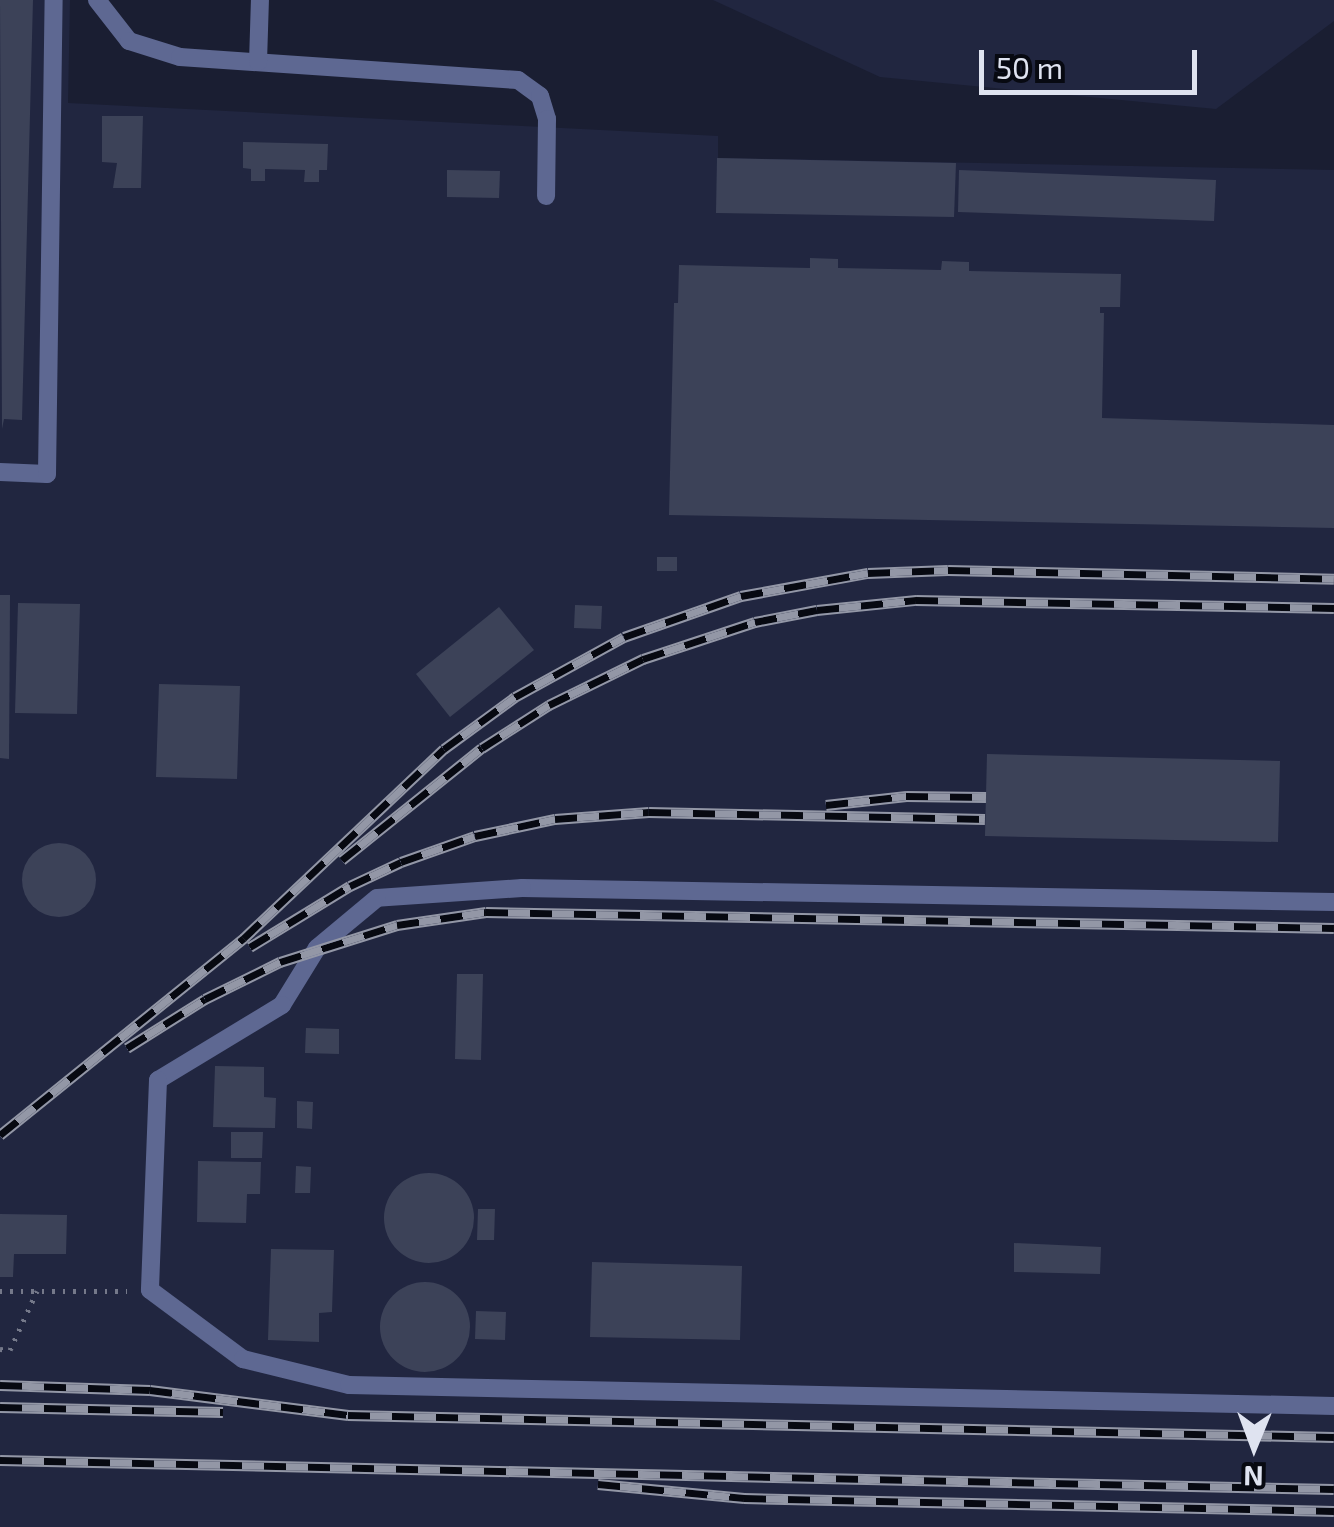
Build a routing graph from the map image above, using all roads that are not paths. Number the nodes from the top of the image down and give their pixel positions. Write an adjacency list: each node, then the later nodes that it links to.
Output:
1 (54, 0): 6 (lane)
2 (97, 0): 4 (lane)
3 (260, 0): 4 (lane)
4 (258, 62): 5 (lane)
5 (546, 196)
6 (0, 472)
7 (1334, 902): 8 (lane)
8 (1334, 1406)

